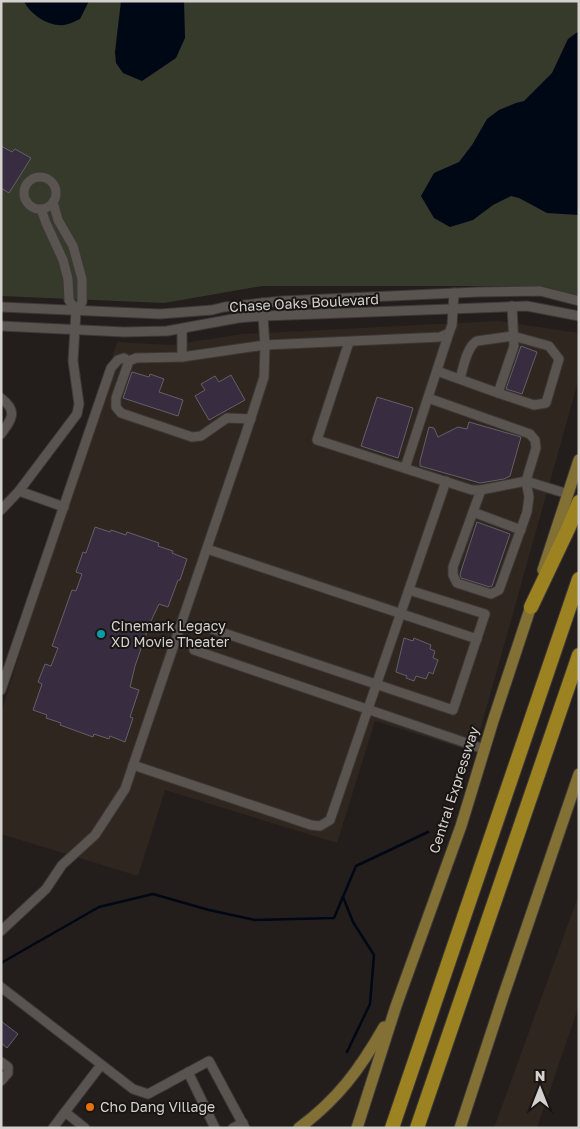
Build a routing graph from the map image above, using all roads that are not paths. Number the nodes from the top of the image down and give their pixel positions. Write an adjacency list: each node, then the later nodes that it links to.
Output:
1 (53, 202): 2 (street); 2 (street); 9 (street)
2 (41, 209): 9 (street)
3 (454, 293): 4 (street, Chase Oaks Boulevard); 5 (street, Chase Oaks Boulevard); 8 (street)
4 (579, 301)
5 (262, 303): 9 (street, Chase Oaks Boulevard); 10 (street)
6 (512, 306): 8 (street, Chase Oaks Boulevard); 11 (street, Chase Oaks Boulevard); 16 (street)
7 (1, 307): 9 (street, Chase Oaks Boulevard)
8 (454, 309): 10 (street, Chase Oaks Boulevard); 15 (street)
9 (76, 311): 13 (street)
10 (263, 316): 14 (street, Chase Oaks Boulevard); 18 (street)
11 (579, 316)
12 (1, 326): 13 (street, Chase Oaks Boulevard)
13 (76, 329): 14 (street, Chase Oaks Boulevard); 33 (street)
14 (182, 330): 19 (street)
15 (449, 333): 17 (street); 21 (street)
16 (513, 336): 22 (street); 23 (street); 23 (street)
17 (349, 342): 18 (street); 29 (street)
18 (265, 345): 19 (street); 26 (street)
19 (182, 357): 20 (street)
20 (129, 361): 26 (street); 35 (street)
21 (437, 371): 22 (street); 25 (street)
22 (460, 379): 23 (street)
23 (498, 393)
24 (1, 398): 27 (street)
25 (428, 398): 29 (street); 31 (street)
26 (251, 419): 39 (street)
27 (1, 434)
28 (579, 460): 34 (main road)
29 (405, 468): 30 (street)
30 (446, 481): 32 (street); 41 (street)
31 (526, 481): 32 (street); 34 (street); 38 (street)
32 (481, 490): 37 (street)
33 (20, 491): 35 (street); 36 (street)
34 (573, 498): 42 (highway)
35 (64, 507): 49 (street)
36 (1, 510)
37 (473, 512): 38 (street); 38 (street)
38 (521, 530)
39 (207, 549): 43 (street); 52 (street)
40 (579, 579): 70 (highway)
41 (409, 590): 43 (street); 45 (street)
42 (531, 607): 51 (main road, Central Expressway)
43 (401, 614): 45 (street); 48 (street)
44 (203, 626): 48 (street)
45 (477, 639): 48 (street)
46 (194, 650): 50 (street)
47 (579, 655): 71 (highway)
48 (376, 685): 50 (street)
49 (1, 690)
50 (368, 709): 51 (street); 52 (street)
51 (484, 748): 56 (main road, Central Expressway)
52 (133, 765): 54 (street)
53 (579, 774): 57 (main road)
54 (1, 931)
55 (1, 987): 59 (street)
56 (396, 1006): 68 (main road); 69 (main road, Central Expressway)
57 (483, 1059): 72 (main road); 73 (main road)
58 (1, 1062): 61 (street)
59 (101, 1065): 60 (street); 62 (street)
60 (188, 1072): 63 (street); 66 (street)
61 (1, 1081)
62 (65, 1112): 64 (street); 65 (street)
63 (244, 1126): 67 (street)
64 (84, 1127)
65 (53, 1128)
66 (215, 1128)
67 (233, 1128)
68 (299, 1128)
69 (357, 1128)
70 (392, 1128)
71 (418, 1128)
72 (460, 1128)
73 (466, 1128)

